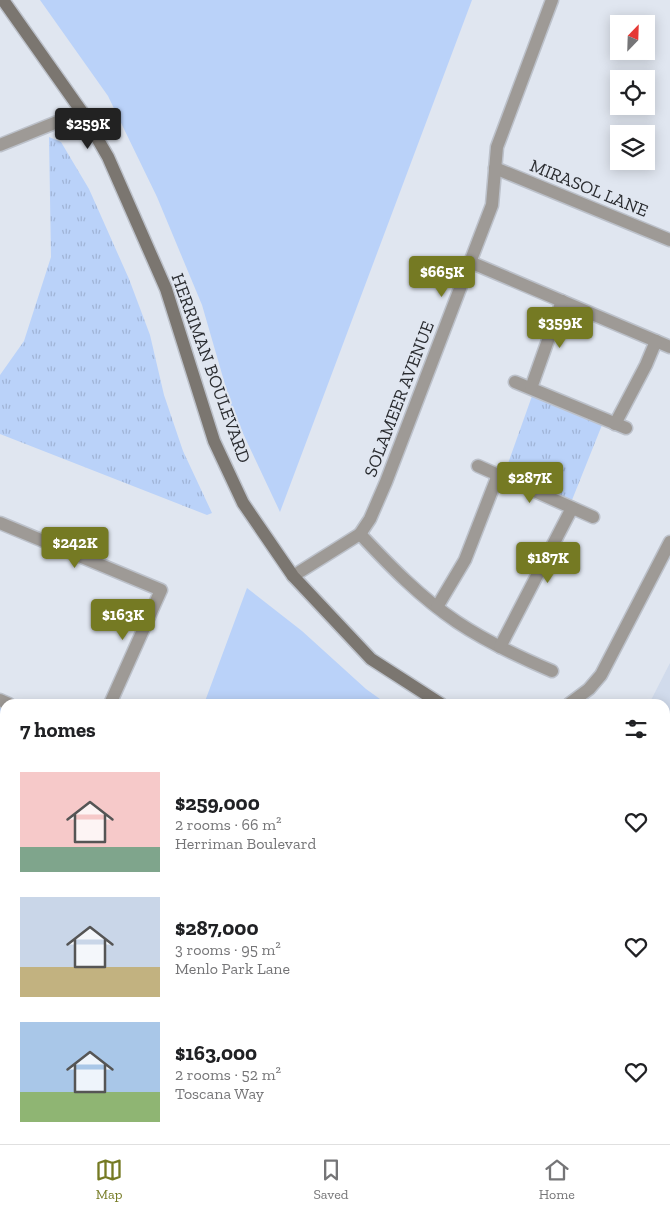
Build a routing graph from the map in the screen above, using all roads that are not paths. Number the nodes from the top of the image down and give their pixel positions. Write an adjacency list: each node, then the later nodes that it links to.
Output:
1 (2, 0): 3 (main road, HERRIMAN BOULEVARD)
2 (552, 0): 5 (street, SOLAMEER AVENUE)
3 (82, 112): 4 (street); 20 (main road, HERRIMAN BOULEVARD)
4 (0, 145)
5 (495, 168): 6 (street, MIRASOL LANE); 7 (street, SOLAMEER AVENUE)
6 (670, 240)
7 (470, 262): 8 (street); 18 (street, SOLAMEER AVENUE)
8 (562, 301): 9 (street); 12 (street)
9 (656, 341): 10 (street); 12 (street)
10 (670, 347)
11 (516, 382): 12 (street)
12 (531, 388)
13 (478, 466): 14 (street)
14 (498, 475): 15 (street); 21 (street)
15 (572, 508): 16 (street); 22 (street)
16 (593, 516)
17 (0, 523): 24 (street)
18 (360, 534): 20 (street, SOLAMEER AVENUE); 21 (street)
19 (670, 542): 26 (street)
20 (293, 576): 25 (main road, HERRIMAN BOULEVARD)
21 (437, 607): 22 (street)
22 (500, 647): 23 (street)
23 (552, 671)
24 (112, 699)
25 (433, 699)
26 (576, 699)

